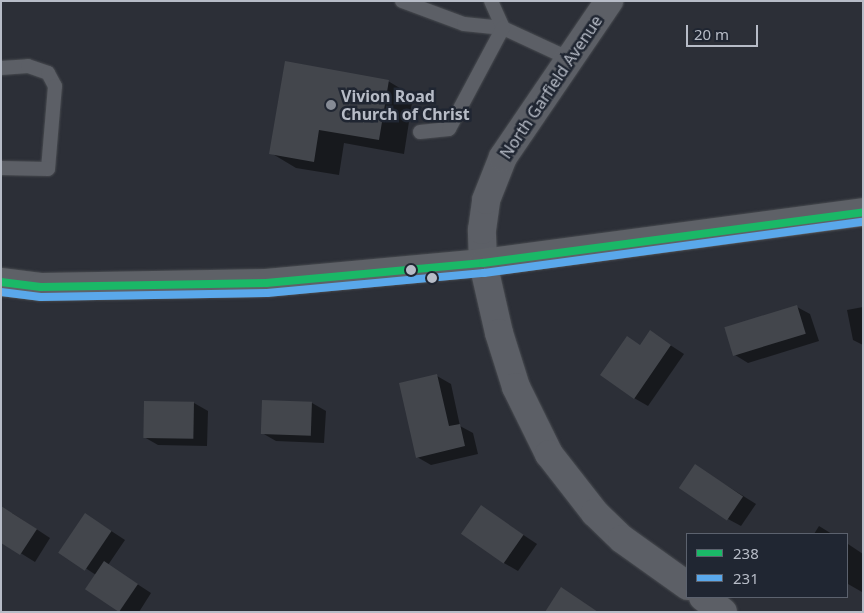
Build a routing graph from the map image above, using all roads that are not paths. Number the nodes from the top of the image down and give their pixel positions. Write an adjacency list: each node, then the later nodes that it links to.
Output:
1 (402, 1): 4 (lane)
2 (491, 1): 4 (lane)
3 (609, 1): 5 (street, North Garfield Avenue)
4 (503, 28): 5 (lane); 7 (lane)
5 (570, 59): 10 (street, North Garfield Avenue)
6 (1, 68): 8 (lane)
7 (420, 132)
8 (1, 168)
9 (863, 212): 10 (main road)
10 (483, 263): 11 (main road); 12 (street, North Garfield Avenue)
11 (1, 282)
12 (686, 585)
13 (704, 598): 14 (street)
14 (723, 612)

